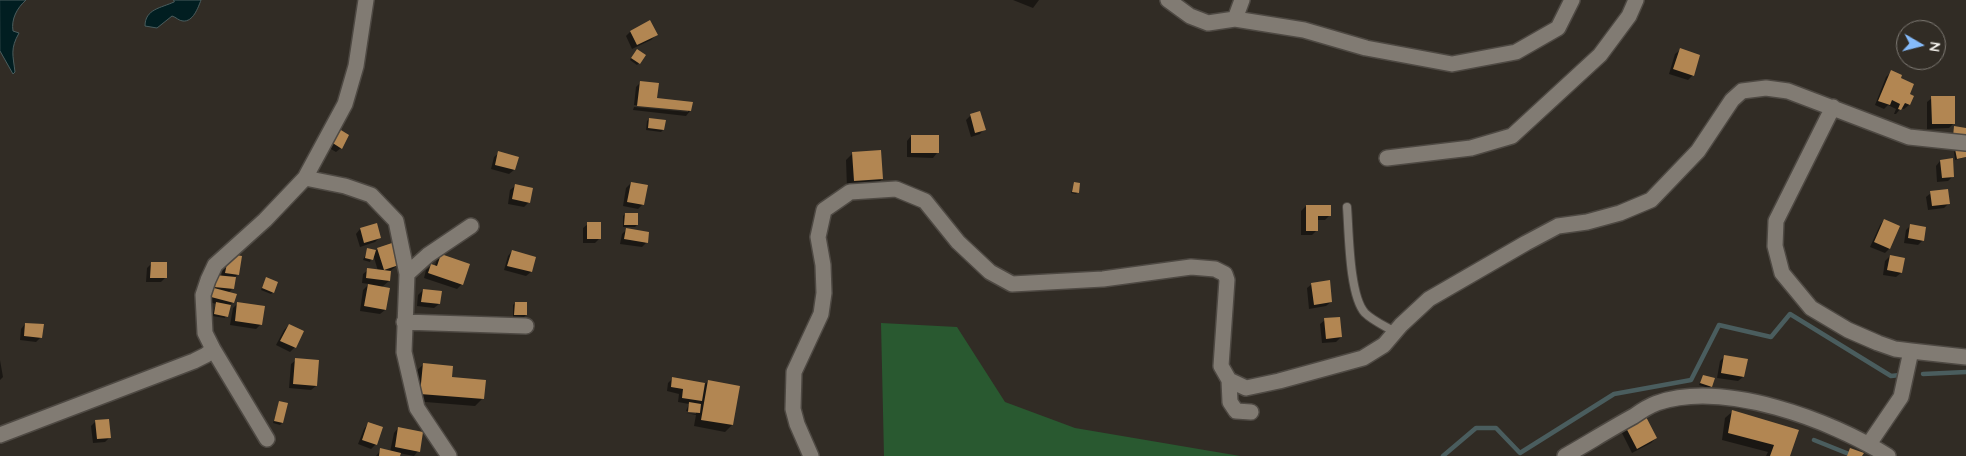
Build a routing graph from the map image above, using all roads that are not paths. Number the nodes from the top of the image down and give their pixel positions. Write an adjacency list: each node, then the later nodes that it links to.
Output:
1 (368, 0): 10 (street)
2 (1168, 0): 6 (street)
3 (1242, 0): 6 (street)
4 (1572, 0): 6 (street)
5 (1636, 0): 9 (street)
6 (1235, 19)
7 (1833, 107): 8 (street); 16 (street); 18 (street)
8 (1966, 143)
9 (1387, 158)
10 (305, 178): 13 (street); 17 (street)
11 (1347, 206): 16 (lane)
12 (471, 226): 13 (street)
13 (407, 274): 14 (street)
14 (404, 322): 15 (street); 25 (street)
15 (526, 326)
16 (1395, 332): 20 (street)
17 (213, 349): 22 (street); 23 (street)
18 (1911, 352): 19 (street); 24 (street)
19 (1966, 357)
20 (1228, 380): 21 (street); 26 (street)
21 (1251, 412)
22 (0, 435)
23 (267, 440)
24 (1869, 444): 27 (street); 28 (street)
25 (449, 456)
26 (812, 456)
27 (1565, 456)
28 (1888, 456)

